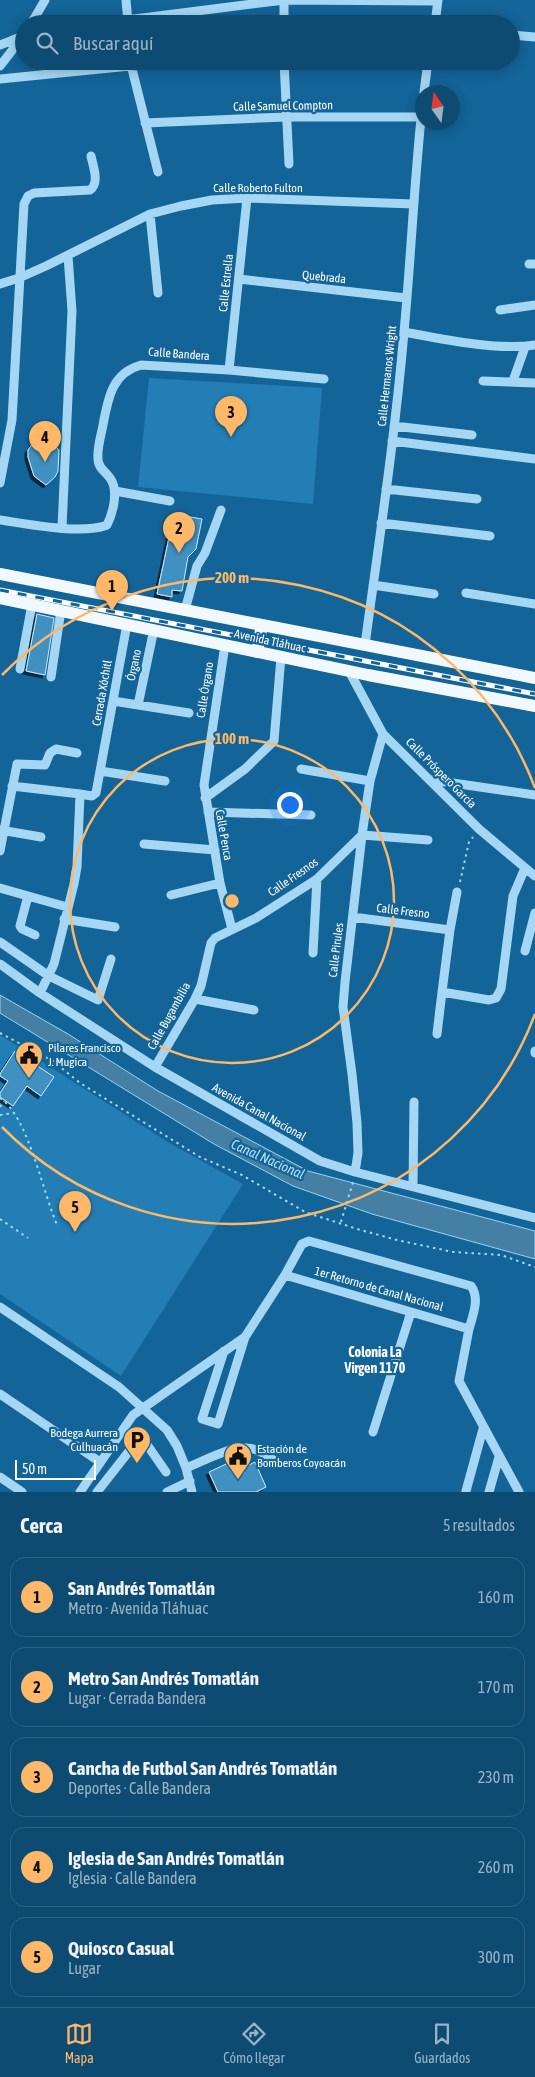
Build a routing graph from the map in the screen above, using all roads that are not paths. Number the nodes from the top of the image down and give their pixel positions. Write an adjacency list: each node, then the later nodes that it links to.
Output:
1 (46, 0): 5 (street)
2 (126, 0): 6 (street)
3 (284, 0): 4 (street); 7 (street); 8 (street)
4 (438, 0): 9 (street)
5 (37, 15)
6 (127, 15)
7 (173, 15)
8 (284, 15)
9 (436, 15)
10 (520, 36): 11 (street)
11 (535, 37)
12 (15, 39): 13 (street)
13 (0, 45)
14 (15, 47): 15 (street)
15 (0, 66)
16 (73, 70): 20 (street)
17 (132, 70): 24 (street)
18 (284, 70): 23 (street)
19 (427, 70): 21 (street)
20 (0, 79)
21 (425, 85)
22 (415, 113): 23 (street, Calle Samuel Compton)
23 (286, 117): 24 (street, Calle Samuel Compton); 27 (street)
24 (145, 123): 28 (street)
25 (420, 130): 30 (street, Calle Hermanos Wright)
26 (91, 156): 33 (street)
27 (289, 164)
28 (158, 172)
29 (247, 198): 30 (street, Calle Roberto Fulton); 31 (street, Calle Roberto Fulton); 34 (street, Calle Estrella)
30 (413, 204): 37 (street, Calle Hermanos Wright)
31 (150, 214): 32 (street, Calle Roberto Fulton); 36 (street)
32 (68, 256): 33 (street, Calle Roberto Fulton); 60 (street)
33 (19, 278): 35 (street, Calle Roberto Fulton); 52 (street)
34 (239, 279): 37 (street, Quebrada); 43 (street, Calle Estrella)
35 (0, 284)
36 (158, 293)
37 (406, 298): 40 (street, Calle Hermanos Wright)
38 (535, 305): 39 (street)
39 (500, 310)
40 (404, 332): 42 (street); 48 (street, Calle Hermanos Wright)
41 (535, 346): 42 (street)
42 (525, 347): 46 (street)
43 (230, 370): 44 (street, Calle Bandera); 54 (street, Calle Bandera)
44 (324, 379)
45 (482, 381): 46 (street)
46 (513, 381): 47 (street)
47 (535, 383)
48 (394, 426): 49 (street); 50 (street, Calle Hermanos Wright)
49 (472, 435)
50 (392, 441): 51 (street); 53 (street, Calle Hermanos Wright)
51 (535, 460)
52 (0, 483)
53 (386, 489): 55 (street); 59 (street, Calle Hermanos Wright)
54 (115, 491): 56 (street); 60 (street)
55 (477, 499)
56 (170, 501)
57 (221, 510): 70 (street)
58 (0, 520): 60 (street)
59 (382, 522): 61 (street); 63 (street, Calle Hermanos Wright)
60 (62, 527)
61 (490, 536)
62 (0, 574): 70 (main road, Avenida Tláhuac)
63 (373, 585): 65 (street); 74 (street, Calle Hermanos Wright)
64 (466, 593): 68 (street)
65 (434, 594)
66 (0, 598): 67 (main road, Avenida Tláhuac)
67 (32, 604): 69 (main road, Avenida Tláhuac); 78 (street)
68 (535, 604)
69 (61, 610): 71 (main road, Avenida Tláhuac); 80 (street)
70 (186, 610): 72 (main road, Avenida Tláhuac)
71 (127, 624): 73 (main road, Avenida Tláhuac); 82 (street, Cerrada Xóchitl)
72 (262, 624): 74 (main road, Avenida Tláhuac); 76 (main road)
73 (154, 629): 75 (main road, Avenida Tláhuac); 83 (street, Órgano)
74 (365, 645): 81 (main road, Avenida Tláhuac)
75 (225, 646): 76 (main road, Avenida Tláhuac); 96 (street, Calle Órgano)
76 (257, 652): 77 (main road, Avenida Tláhuac)
77 (282, 657): 79 (main road, Avenida Tláhuac); 96 (street, Calle Penca)
78 (20, 669)
79 (349, 671): 84 (main road, Avenida Tláhuac); 86 (street, Calle Próspero García)
80 (51, 677)
81 (535, 678)
82 (113, 701): 83 (street); 88 (street, Cerrada Xóchitl)
83 (138, 705): 85 (street)
84 (535, 706)
85 (189, 713)
86 (383, 734): 90 (street, Calle Próspero García); 92 (street, Calle Pirules)
87 (77, 753): 93 (street)
88 (101, 768): 91 (street); 94 (street, Cerrada Xóchitl)
89 (301, 769): 92 (street)
90 (432, 780): 95 (street); 106 (street, Calle Próspero García)
91 (165, 781)
92 (370, 781): 100 (street, Calle Pirules)
93 (12, 786): 94 (street); 99 (street)
94 (80, 794): 114 (street)
95 (535, 795)
96 (205, 798): 97 (street, Calle Penca)
97 (208, 812): 98 (street); 104 (street, Calle Penca)
98 (311, 815)
99 (2, 830): 101 (street); 105 (street)
100 (362, 834): 102 (street); 108 (street, Calle Fresnos); 116 (street, Calle Pirules)
101 (41, 837)
102 (428, 840)
103 (144, 844): 104 (street)
104 (214, 850): 109 (street, Calle Penca)
105 (0, 851)
106 (525, 868): 107 (street, Calle Próspero García); 128 (street)
107 (535, 876)
108 (317, 879): 119 (street, Calle Fresnos); 124 (street)
109 (220, 883): 112 (street); 119 (street, Calle Penca)
110 (0, 888): 113 (street)
111 (458, 892): 120 (street)
112 (171, 895)
113 (28, 896): 114 (street); 121 (street)
114 (67, 907): 117 (street)
115 (535, 914): 123 (street)
116 (353, 918): 120 (street, Calle Fresno); 135 (street, Calle Pirules)
117 (64, 919): 118 (street); 127 (street)
118 (115, 927)
119 (232, 929): 130 (street, Calle Bugambilia)
120 (450, 930): 128 (street)
121 (35, 935)
122 (0, 942): 127 (street)
123 (525, 951)
124 (313, 953)
125 (111, 959): 127 (street)
126 (0, 964): 129 (street, Avenida Canal Nacional)
127 (49, 976): 129 (street)
128 (442, 992): 132 (street)
129 (40, 993): 133 (street, Avenida Canal Nacional)
130 (195, 999): 131 (street); 133 (street, Calle Bugambilia)
131 (254, 1010)
132 (437, 1034)
133 (155, 1067): 135 (street, Avenida Canal Nacional)
134 (414, 1102): 136 (street)
135 (354, 1176): 136 (street, Avenida Canal Nacional)
136 (413, 1186): 137 (street, Avenida Canal Nacional)
137 (535, 1218)
138 (284, 1275): 140 (street, 1er Retorno de Canal Nacional); 141 (street); 142 (street)
139 (0, 1307): 145 (street)
140 (411, 1312): 141 (street, 1er Retorno de Canal Nacional); 147 (street)
141 (469, 1329): 146 (street)
142 (245, 1336): 143 (street); 143 (street)
143 (224, 1351): 145 (street)
144 (0, 1394): 150 (street)
145 (142, 1407): 150 (street); 151 (street)
146 (483, 1429): 148 (street); 155 (street)
147 (374, 1432)
148 (499, 1457): 161 (street); 162 (street)
149 (275, 1460): 151 (street)
150 (100, 1462): 157 (street)
151 (186, 1468): 154 (street)
152 (166, 1472): 158 (street)
153 (0, 1477): 156 (street)
154 (190, 1481): 159 (street); 160 (street)
155 (466, 1491)
156 (22, 1492)
157 (80, 1492)
158 (96, 1492)
159 (166, 1492)
160 (192, 1492)
161 (489, 1492)
162 (519, 1492)

